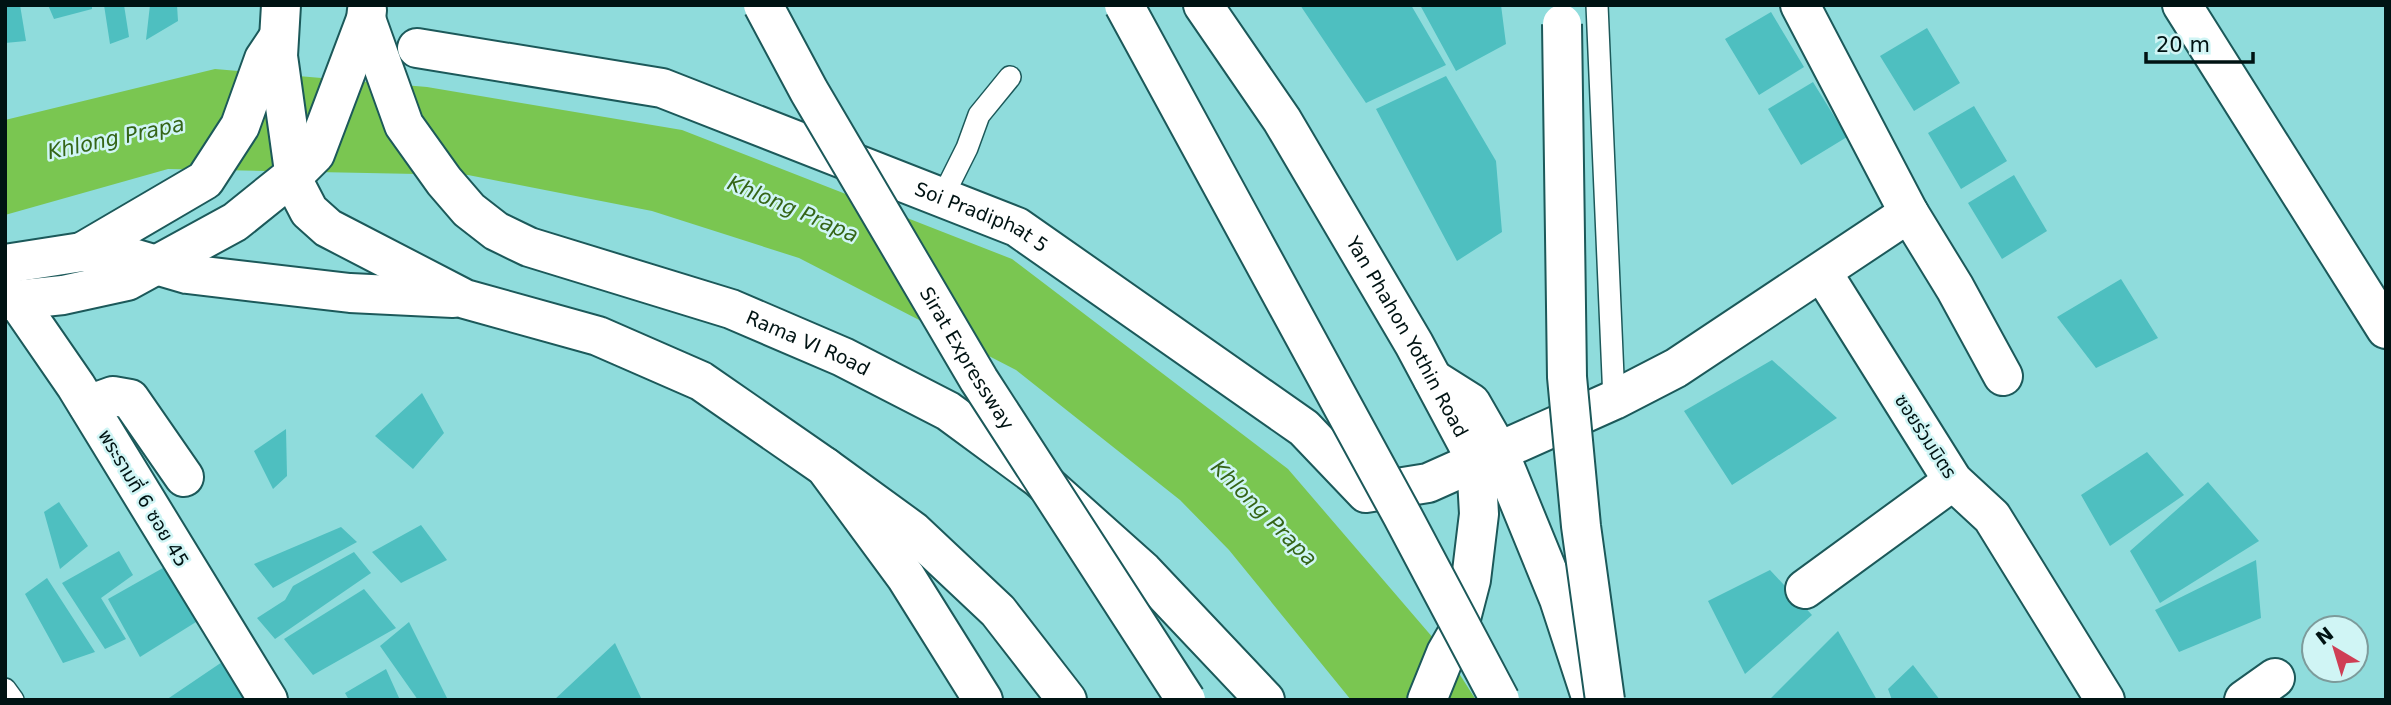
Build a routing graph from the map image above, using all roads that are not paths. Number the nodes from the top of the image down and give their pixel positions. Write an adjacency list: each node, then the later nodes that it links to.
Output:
1 (763, 5): 35 (main road, Sirat Expressway, bridge)
2 (1124, 5): 38 (main road, bridge)
3 (1203, 5): 24 (main road, Yan Phahon Yothin Road)
4 (1597, 5): 22 (lane)
5 (1800, 5): 14 (main road)
6 (2182, 5): 20 (main road)
7 (366, 12): 12 (main road); 36 (main road, Rama VI Road)
8 (1561, 15): 40 (main road, bridge)
9 (279, 22): 12 (main road); 15 (main road)
10 (416, 48): 13 (main road, Soi Pradiphat 5)
11 (1010, 77): 13 (lane)
12 (296, 173): 17 (main road); 19 (main road)
13 (942, 198): 24 (main road, Soi Pradiphat 5)
14 (1909, 213): 16 (main road); 21 (main road)
15 (82, 252): 17 (main road); 18 (main road)
16 (1822, 272): 22 (main road); 27 (main road, ซอยร่วมมิตร)
17 (157, 274): 18 (main road); 19 (main road)
18 (9, 288): 23 (main road, พระรามที่ 6 ซอย 45)
19 (465, 299): 25 (main road)
20 (2386, 329)
21 (2003, 376)
22 (1614, 400): 24 (main road)
23 (88, 405): 26 (main road); 32 (main road, พระรามที่ 6 ซอย 45)
24 (1487, 455): 37 (main road, Yan Phahon Yothin Road); 39 (main road)
25 (825, 467): 33 (main road); 34 (main road)
26 (184, 477)
27 (1953, 481): 28 (main road); 41 (main road, ซอยร่วมมิตร)
28 (1805, 589)
29 (2275, 678): 42 (main road)
30 (5, 689): 31 (lane)
31 (13, 700)
32 (268, 700)
33 (983, 700)
34 (1067, 700)
35 (1186, 700)
36 (1265, 700)
37 (1427, 700)
38 (1500, 700)
39 (1592, 700)
40 (1605, 700)
41 (2105, 700)
42 (2244, 700)

